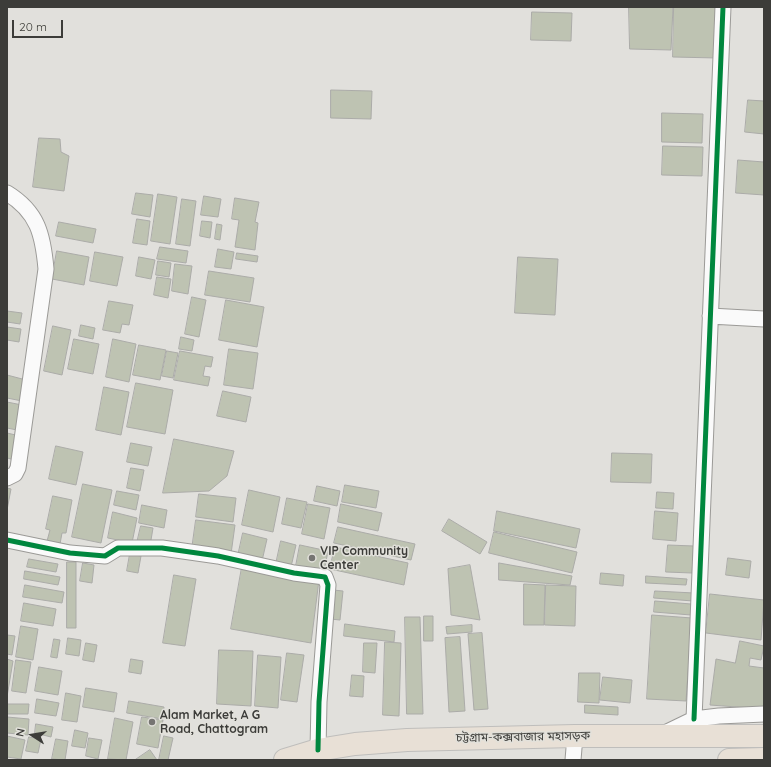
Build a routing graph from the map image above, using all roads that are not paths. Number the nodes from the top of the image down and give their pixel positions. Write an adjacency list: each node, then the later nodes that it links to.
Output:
1 (723, 7): 3 (street)
2 (7, 193): 5 (street)
3 (710, 316): 4 (street); 8 (street)
4 (764, 319)
5 (7, 478)
6 (7, 540): 12 (street)
7 (764, 714): 8 (street)
8 (694, 719): 10 (street)
9 (575, 736): 10 (highway, চট্টগ্রাম-কক্সবাজার মহাসড়ক); 12 (highway, চট্টগ্রাম-কক্সবাজার মহাসড়ক); 15 (street)
10 (660, 736): 11 (highway, চট্টগ্রাম-কক্সবাজার মহাসড়ক)
11 (764, 736)
12 (318, 750): 14 (highway, চট্টগ্রাম-কক্সবাজার মহাসড়ক)
13 (764, 759): 16 (highway)
14 (285, 760)
15 (573, 760)
16 (729, 760)

